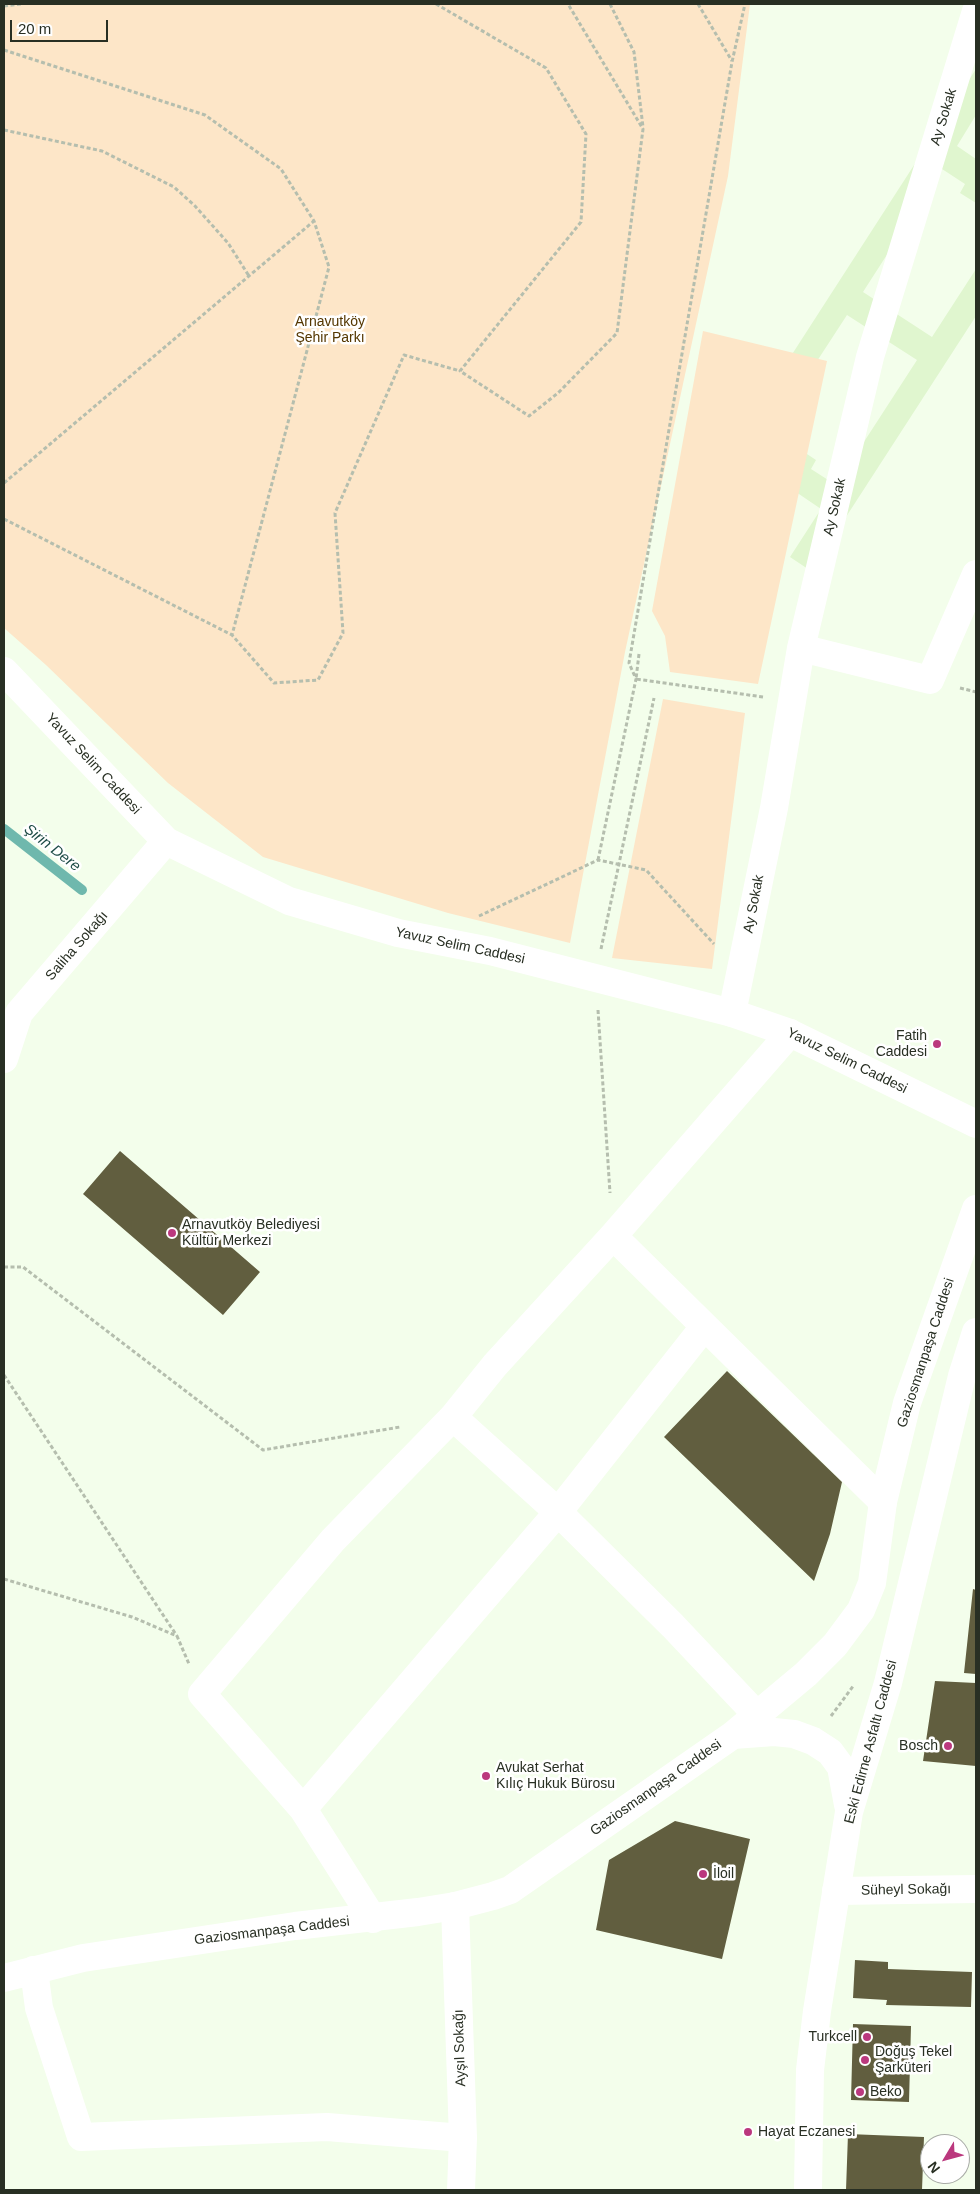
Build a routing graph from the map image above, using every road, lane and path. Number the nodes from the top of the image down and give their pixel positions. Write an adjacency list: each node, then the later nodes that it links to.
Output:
1 (22, 4): 7 (path)
2 (436, 4): 15 (path)
3 (568, 4): 11 (path)
4 (610, 4): 11 (path)
5 (698, 4): 10 (path)
6 (746, 4): 10 (path)
7 (4, 6)
8 (976, 11): 20 (street, Ay Sokak)
9 (4, 50): 13 (path)
10 (732, 62): 23 (path)
11 (643, 129): 15 (path)
12 (4, 130): 14 (path)
13 (314, 221): 14 (path); 19 (path)
14 (249, 276): 16 (path)
15 (460, 371): 19 (path)
16 (4, 483)
17 (4, 519): 19 (path)
18 (976, 574): 20 (street)
19 (232, 634)
20 (801, 648): 25 (street, Ay Sokak)
21 (639, 654): 23 (path)
22 (4, 671): 26 (street, Yavuz Selim Caddesi)
23 (636, 679): 25 (path); 27 (path)
24 (654, 698): 28 (path)
25 (791, 702): 30 (street, Ay Sokak)
26 (166, 841): 31 (street, Yavuz Selim Caddesi); 32 (street, Saliha Sokağı)
27 (598, 860): 28 (path); 29 (path)
28 (619, 864): 30 (path); 31 (path)
29 (475, 918)
30 (740, 972): 33 (street, Ay Sokak)
31 (596, 977): 33 (street, Yavuz Selim Caddesi); 38 (path)
32 (9, 1008): 35 (street, Saliha Sokağı)
33 (732, 1013): 34 (street, Yavuz Selim Caddesi)
34 (790, 1033): 36 (street, Yavuz Selim Caddesi); 38 (street)
35 (4, 1059)
36 (976, 1124)
37 (976, 1209): 46 (street, Gaziosmanpaşa Caddesi)
38 (613, 1236): 40 (street); 44 (street)
39 (4, 1267): 45 (path)
40 (704, 1327): 46 (street); 47 (street)
41 (976, 1332): 42 (street, Eski Edirne Asfaltı Caddesi)
42 (969, 1374): 56 (street, Eski Edirne Asfaltı Caddesi)
43 (4, 1375): 49 (path)
44 (453, 1418): 47 (street); 51 (street)
45 (405, 1426)
46 (883, 1502): 52 (street, Gaziosmanpaşa Caddesi)
47 (558, 1512): 52 (street); 55 (street)
48 (4, 1579): 49 (path)
49 (177, 1636): 51 (path)
50 (859, 1678): 54 (path)
51 (202, 1694): 55 (street)
52 (757, 1715): 53 (street, Gaziosmanpaşa Caddesi)
53 (733, 1735): 54 (street); 59 (street, Gaziosmanpaşa Caddesi)
54 (813, 1741): 56 (street)
55 (302, 1809): 60 (street)
56 (849, 1812): 58 (street, Eski Edirne Asfaltı Caddesi)
57 (976, 1889): 58 (street, Süheyl Sokağı)
58 (836, 1891): 65 (street, Eski Edirne Asfaltı Caddesi)
59 (455, 1906): 60 (street, Gaziosmanpaşa Caddesi); 63 (street, Ayşıl Sokağı)
60 (373, 1919): 61 (street, Gaziosmanpaşa Caddesi)
61 (34, 1970): 62 (street, Gaziosmanpaşa Caddesi); 63 (street)
62 (4, 1978)
63 (464, 2138): 64 (street, Ayşıl Sokağı)
64 (461, 2190)
65 (808, 2190)

